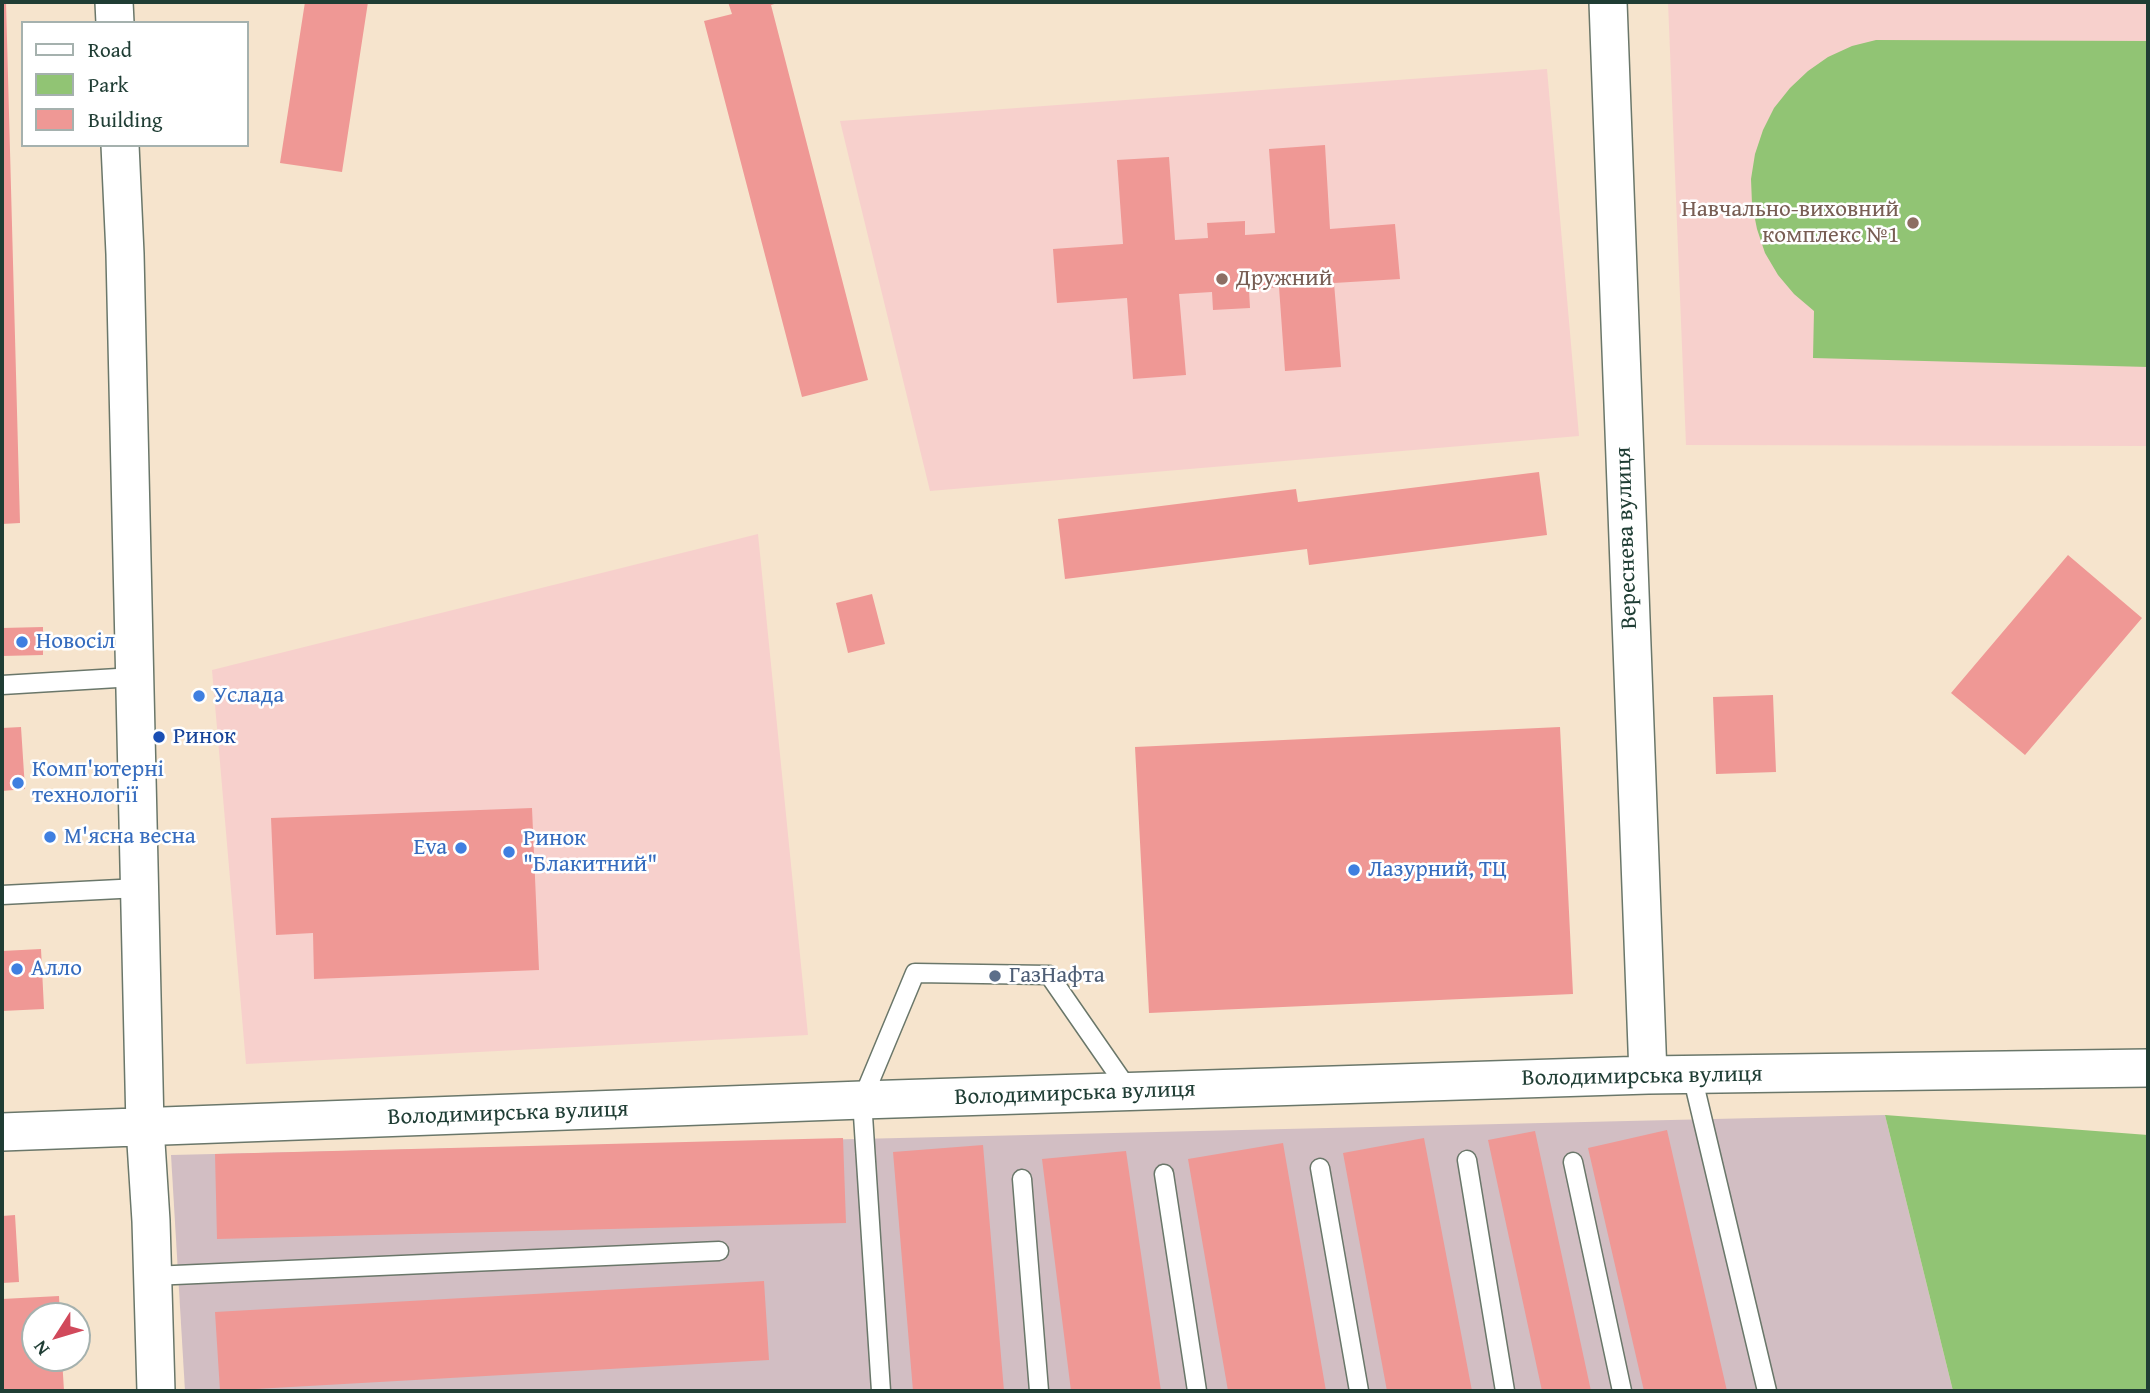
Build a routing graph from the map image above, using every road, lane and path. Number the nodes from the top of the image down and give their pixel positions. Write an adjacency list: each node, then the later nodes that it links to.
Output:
1 (114, 2): 3 (street)
2 (1608, 2): 10 (street, Вереснева вулиця)
3 (115, 21)
4 (120, 147): 5 (street)
5 (134, 677): 6 (lane); 7 (street)
6 (2, 685)
7 (139, 888): 8 (lane); 14 (street)
8 (2, 895)
9 (2148, 1068): 11 (street, Володимирська вулиця)
10 (1648, 1075): 11 (street, Володимирська вулиця); 12 (street, Володимирська вулиця)
11 (1692, 1075): 30 (lane)
12 (1130, 1092): 13 (street, Володимирська вулиця); 13 (lane)
13 (862, 1100): 14 (street, Володимирська вулиця); 24 (lane)
14 (145, 1127): 15 (street, Володимирська вулиця); 22 (street)
15 (2, 1132)
16 (1467, 1160): 28 (lane)
17 (1573, 1162): 29 (lane)
18 (1320, 1168): 27 (lane)
19 (1164, 1174): 26 (lane)
20 (1022, 1179): 25 (lane)
21 (719, 1251): 22 (lane)
22 (152, 1276): 23 (street)
23 (156, 1391)
24 (881, 1391)
25 (1039, 1391)
26 (1197, 1391)
27 (1359, 1391)
28 (1505, 1391)
29 (1622, 1391)
30 (1767, 1391)

